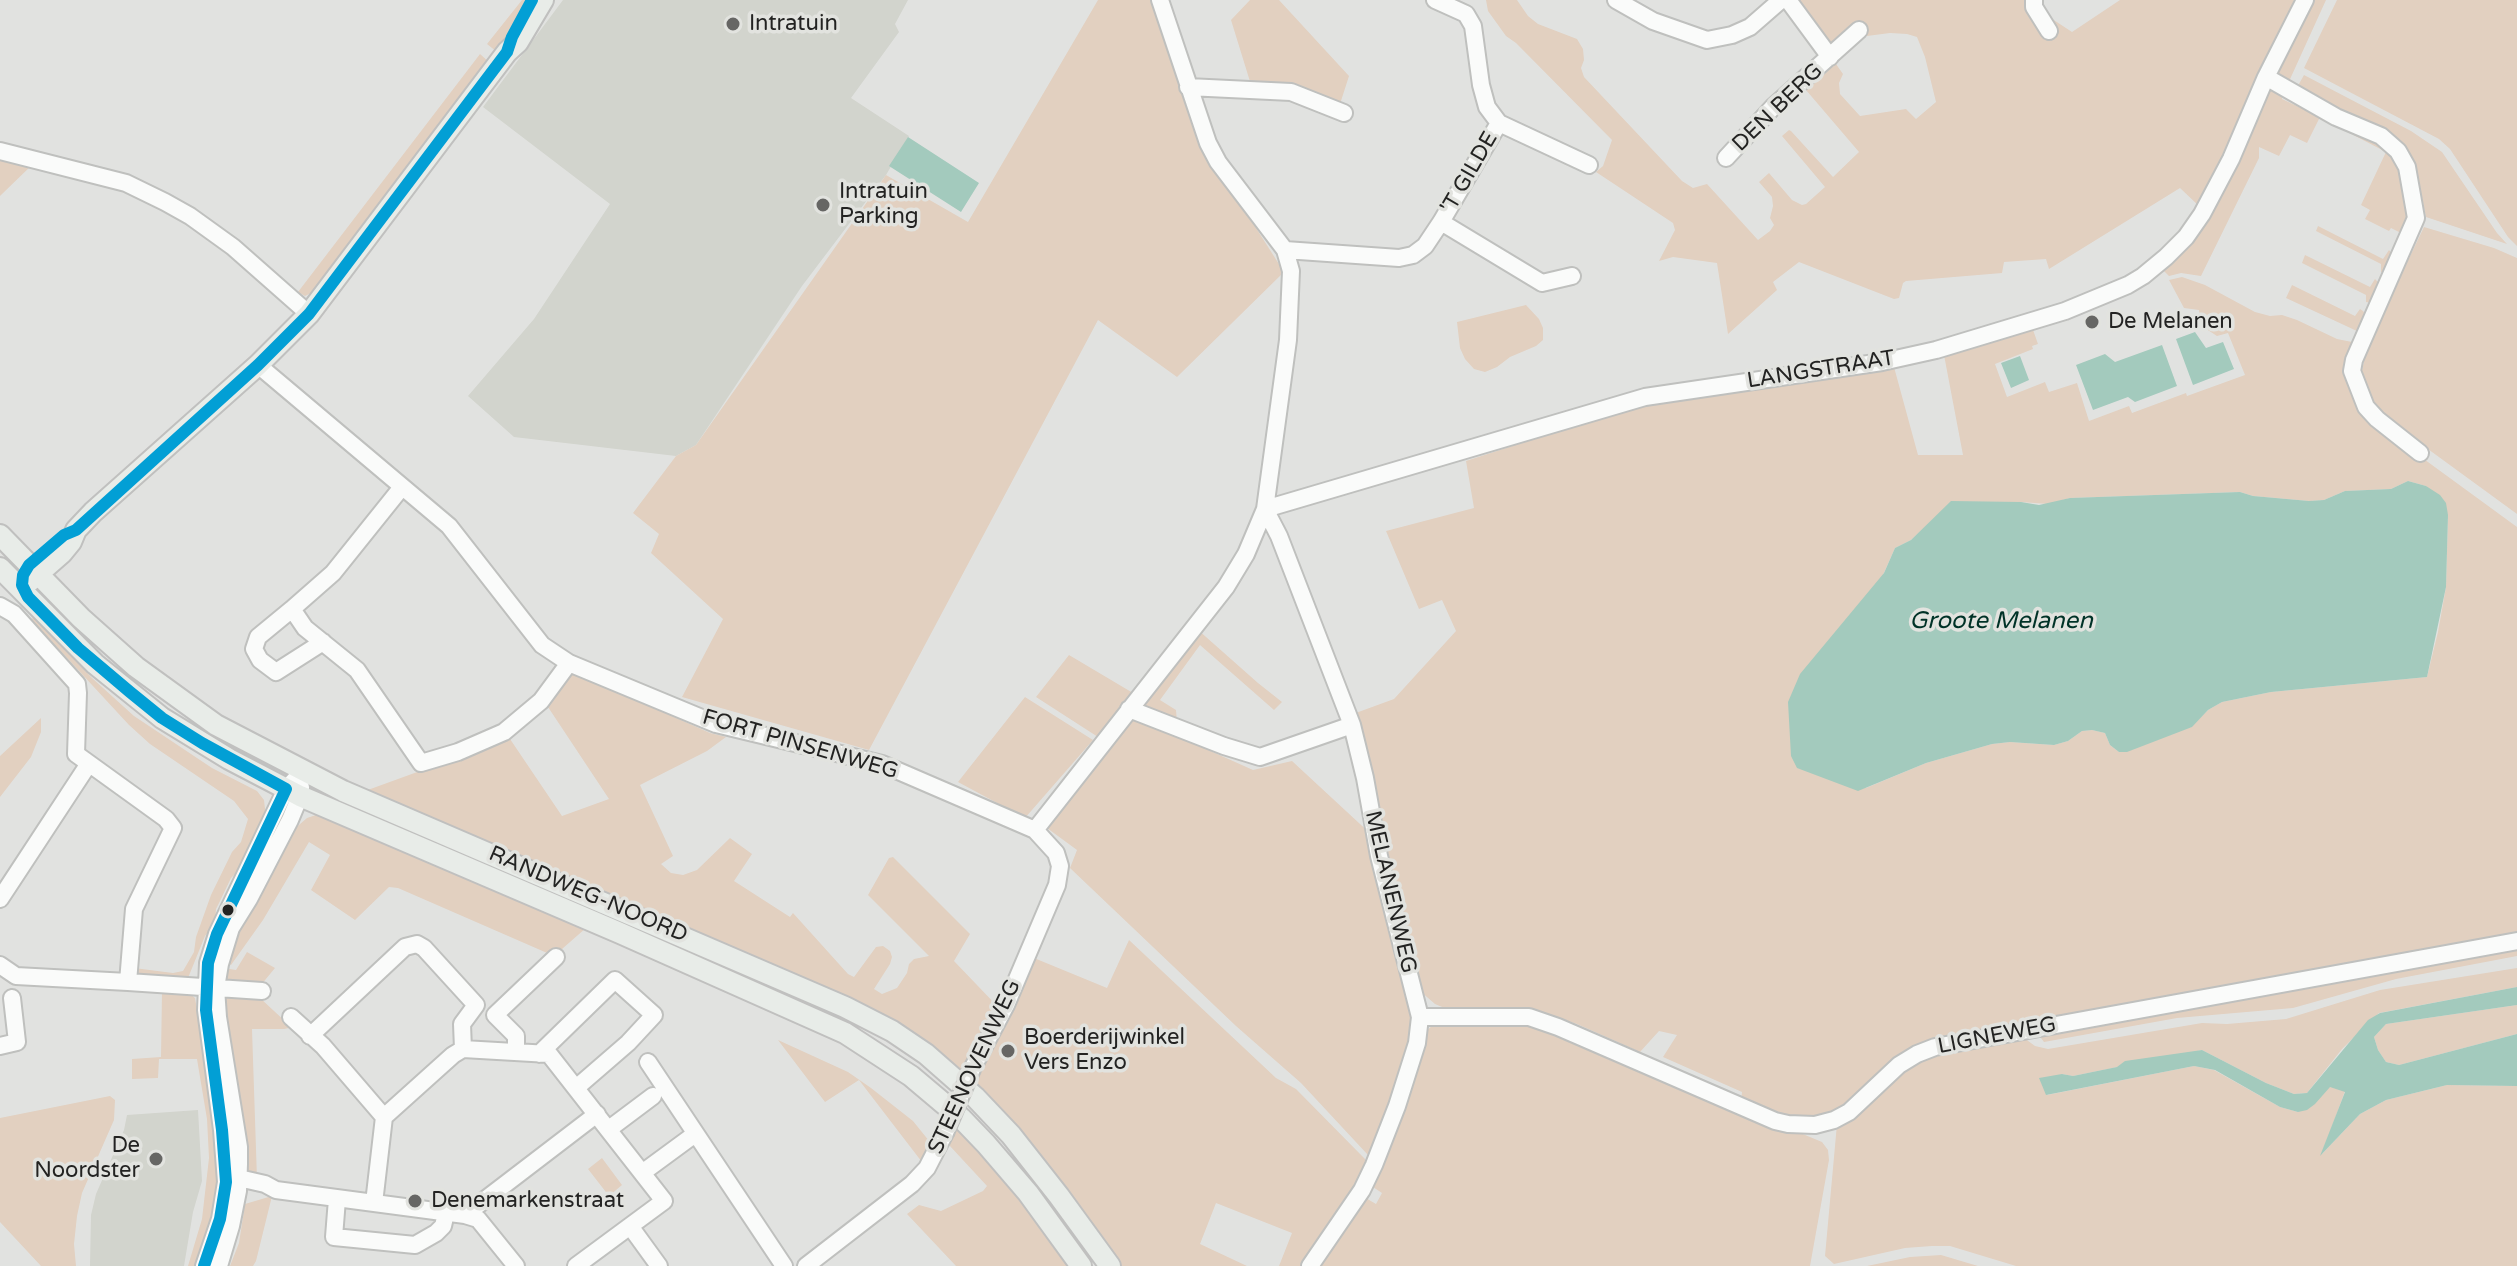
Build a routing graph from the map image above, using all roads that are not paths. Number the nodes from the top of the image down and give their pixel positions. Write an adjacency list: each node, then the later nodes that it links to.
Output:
1 (532, 0): 12 (main road)
2 (543, 0): 12 (main road)
3 (1160, 0): 15 (street)
4 (1435, 0): 17 (street, 'T GILDE)
5 (1616, 0): 6 (street)
6 (1781, 0)
7 (1788, 0): 13 (street, DEN BERG)
8 (2034, 0): 11 (street)
9 (2305, 0): 14 (street, LANGSTRAAT)
10 (1859, 30): 13 (street, DEN BERG)
11 (2049, 31)
12 (507, 52): 24 (main road)
13 (1830, 57): 19 (street, DEN BERG)
14 (2266, 77): 26 (street); 28 (street, LANGSTRAAT)
15 (1188, 87): 16 (street); 22 (street)
16 (1344, 113)
17 (1499, 123): 20 (street, 'T GILDE); 21 (street, 'T GILDE)
18 (0, 151): 24 (street)
19 (1726, 158)
20 (1589, 165)
21 (1441, 222): 22 (street, 'T GILDE); 23 (street)
22 (1285, 250): 28 (street)
23 (1572, 276)
24 (309, 314): 25 (main road)
25 (258, 365): 27 (street, FORT PINSENWEG); 31 (main road)
26 (2420, 453)
27 (402, 487): 33 (street); 35 (street, FORT PINSENWEG)
28 (1265, 509): 36 (street); 37 (street, MELANENWEG)
29 (0, 535): 31 (main road)
30 (1, 569): 31 (main road)
31 (29, 579): 39 (main road, RANDWEG-NOORD); 40 (main road, RANDWEG-NOORD)
32 (0, 606): 38 (street)
33 (292, 609): 34 (street); 34 (street)
34 (323, 642): 35 (street)
35 (569, 663): 41 (street, FORT PINSENWEG)
36 (1129, 709): 37 (street); 41 (street)
37 (1352, 725): 53 (street, MELANENWEG)
38 (88, 765): 43 (street); 48 (street)
39 (303, 771): 40 (street); 81 (main road, RANDWEG-NOORD)
40 (293, 792): 49 (street); 80 (main road, RANDWEG-NOORD)
41 (1035, 830): 42 (street, FORT PINSENWEG)
42 (1060, 866): 79 (street, STEENOVENWEG, bridge)
43 (0, 899)
44 (2517, 941): 53 (street, LIGNEWEG)
45 (556, 957): 57 (street)
46 (0, 965): 47 (street)
47 (26, 977): 48 (street); 51 (street)
48 (128, 982): 49 (street)
49 (211, 987): 50 (street); 67 (street)
50 (262, 991)
51 (6, 994): 55 (street)
52 (291, 1017): 54 (street)
53 (1420, 1017): 82 (street, MELANENWEG)
54 (310, 1036): 56 (street); 63 (street)
55 (0, 1046)
56 (463, 1049): 57 (street); 63 (street)
57 (516, 1052): 58 (street)
58 (539, 1054): 60 (street); 60 (street)
59 (648, 1062): 78 (street)
60 (576, 1088): 62 (street)
61 (653, 1096): 64 (street)
62 (597, 1114): 64 (street); 71 (street)
63 (384, 1117): 69 (street)
64 (609, 1129): 66 (street)
65 (691, 1137): 66 (street)
66 (642, 1173): 72 (street)
67 (234, 1184): 68 (street); 73 (street); 74 (street)
68 (337, 1199): 69 (street); 70 (street)
69 (374, 1203): 70 (street)
70 (446, 1213): 71 (street)
71 (465, 1215): 75 (street)
72 (630, 1226): 76 (street); 77 (street)
73 (204, 1266)
74 (219, 1266)
75 (516, 1266)
76 (576, 1266)
77 (659, 1266)
78 (784, 1266)
79 (806, 1266)
80 (1081, 1266)
81 (1110, 1266)
82 (1310, 1266)

